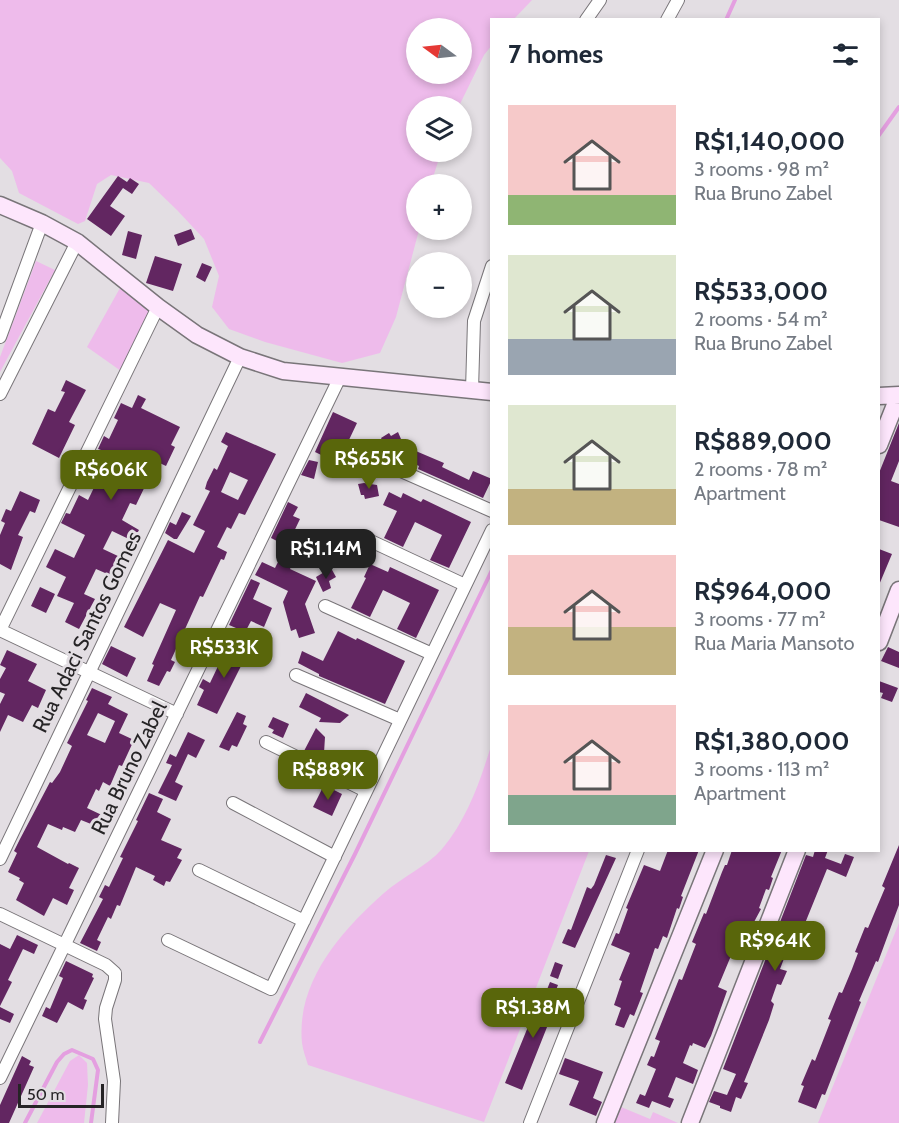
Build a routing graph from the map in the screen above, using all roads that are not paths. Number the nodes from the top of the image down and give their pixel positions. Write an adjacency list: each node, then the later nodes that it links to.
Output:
1 (600, 0): 3 (street)
2 (678, 0): 4 (street)
3 (587, 18)
4 (668, 18)
5 (0, 205): 6 (street)
6 (42, 223): 7 (street); 10 (street)
7 (77, 242): 9 (street); 15 (street)
8 (490, 272): 13 (street)
9 (158, 307): 11 (street); 26 (street)
10 (0, 337)
11 (240, 357): 12 (street); 29 (street, Rua Adaci Santos Gomes)
12 (340, 377): 13 (street); 31 (street, Rua Bruno Zabel)
13 (472, 390): 14 (street)
14 (490, 392)
15 (0, 394)
16 (899, 395): 17 (street); 18 (street)
17 (880, 396)
18 (880, 442)
19 (392, 467): 20 (street)
20 (490, 510)
21 (490, 534): 23 (street)
22 (360, 536): 23 (street)
23 (465, 585): 28 (street)
24 (899, 590): 27 (street)
25 (326, 606): 28 (street)
26 (0, 630): 29 (street)
27 (880, 639)
28 (432, 654): 32 (street)
29 (89, 672): 31 (street); 40 (street, Rua Adaci Santos Gomes)
30 (296, 675): 32 (street)
31 (177, 714): 45 (street, Rua Bruno Zabel)
32 (400, 720): 34 (street)
33 (266, 742): 34 (street)
34 (366, 792): 39 (street)
35 (232, 803): 39 (street)
36 (637, 852): 48 (street)
37 (714, 852): 49 (street)
38 (796, 852): 50 (street)
39 (335, 856): 43 (street)
40 (0, 859)
41 (199, 870): 43 (street)
42 (0, 914): 45 (street)
43 (304, 921): 44 (street)
44 (168, 940)
45 (65, 945): 46 (street, Rua Bruno Zabel); 47 (street)
46 (0, 1078)
47 (112, 1123)
48 (530, 1123)
49 (605, 1123)
50 (690, 1123)

